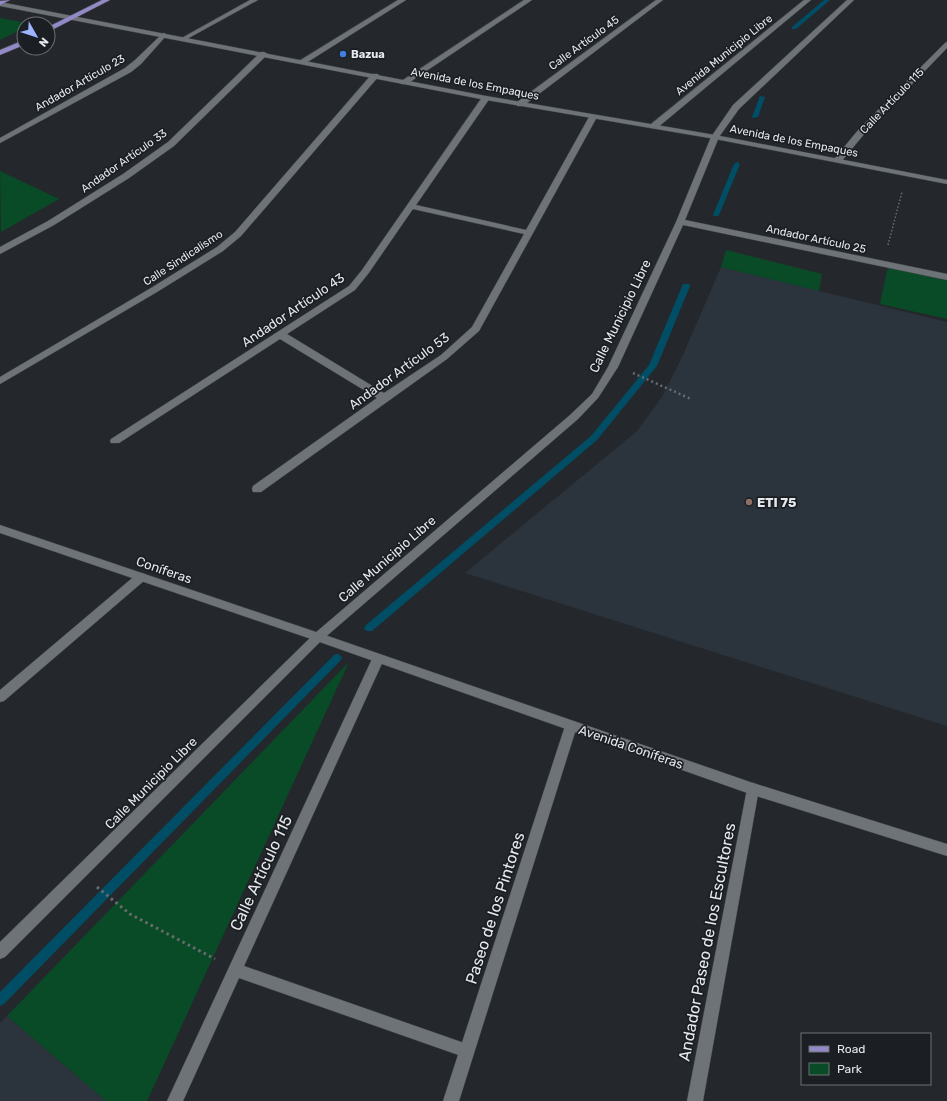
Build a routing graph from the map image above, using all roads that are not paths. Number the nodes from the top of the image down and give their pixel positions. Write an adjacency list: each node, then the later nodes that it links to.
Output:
1 (7, 0): 9 (main road)
2 (107, 0): 10 (main road)
3 (255, 0): 13 (street)
4 (403, 0): 18 (street)
5 (529, 0): 20 (street)
6 (660, 0): 22 (street, Calle Artículo 45)
7 (808, 0): 24 (street, Avenida Municipio Libre)
8 (851, 0): 25 (street)
9 (0, 3): 10 (street, Avenida de los Empaques)
10 (72, 18): 11 (main road); 12 (street, Avenida de los Empaques)
11 (56, 26)
12 (164, 35): 13 (street, Avenida de los Empaques); 26 (street, Andador Artículo 23)
13 (183, 39): 17 (street, Avenida de los Empaques)
14 (947, 44): 27 (street, Calle Artículo 115)
15 (16, 46): 16 (main road)
16 (0, 53)
17 (264, 54): 18 (street, Avenida de los Empaques); 32 (street, Andador Artículo 33)
18 (303, 61): 19 (street, Avenida de los Empaques)
19 (376, 76): 20 (street, Avenida de los Empaques); 35 (street, Calle Sindicalismo)
20 (404, 82): 21 (street, Avenida de los Empaques)
21 (486, 98): 22 (street, Avenida de los Empaques); 29 (street, Andador Artículo 43)
22 (520, 104): 23 (street, Avenida de los Empaques)
23 (593, 117): 24 (street, Avenida de los Empaques); 31 (street, Andador Artículo 53)
24 (654, 126): 25 (street, Avenida de los Empaques)
25 (715, 137): 27 (street, Avenida de los Empaques); 30 (street, Calle Municipio Libre)
26 (0, 141)
27 (838, 160): 28 (street, Avenida de los Empaques)
28 (947, 182)
29 (410, 206): 31 (street); 34 (street, Andador Artículo 43)
30 (680, 222): 33 (street, Andador Artículo 25); 41 (street, Calle Municipio Libre)
31 (529, 234): 36 (street, Andador Artículo 53)
32 (0, 251)
33 (947, 277)
34 (281, 335): 36 (street); 37 (street, Andador Artículo 43)
35 (0, 381)
36 (384, 398): 38 (street, Andador Artículo 53)
37 (115, 441)
38 (257, 489)
39 (0, 529): 40 (street, Coníferas)
40 (141, 577): 41 (street, Coníferas); 43 (street)
41 (318, 637): 42 (street, Avenida Coníferas); 47 (street, Calle Municipio Libre)
42 (378, 659): 44 (street, Avenida Coníferas); 48 (street, Calle Artículo 115)
43 (0, 697)
44 (571, 726): 45 (street, Avenida Coníferas); 49 (street, Paseo de los Pintores)
45 (753, 789): 46 (street, Avenida Coníferas); 52 (street, Andador Paseo de los Escultores)
46 (947, 850)
47 (0, 952)
48 (235, 970): 49 (street); 50 (street, Calle Artículo 115)
49 (467, 1051): 51 (street, Paseo de los Pintores)
50 (175, 1101)
51 (450, 1101)
52 (695, 1101)

